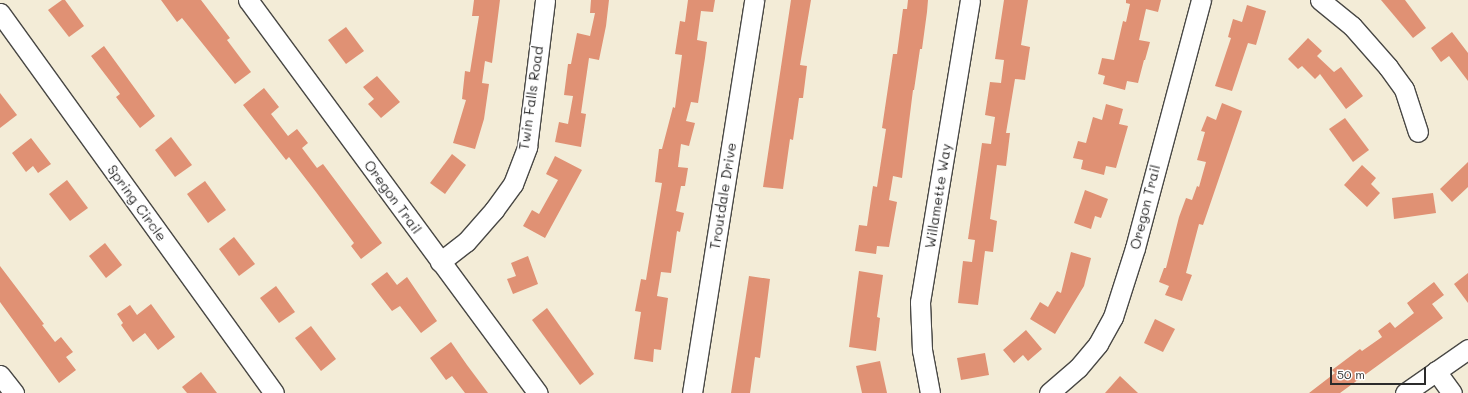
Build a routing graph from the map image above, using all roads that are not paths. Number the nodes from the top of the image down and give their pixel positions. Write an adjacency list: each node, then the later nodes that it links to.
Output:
1 (248, 0): 9 (street, Oregon Trail)
2 (544, 0): 9 (street, Twin Falls Road)
3 (754, 0): 16 (street, Troutdale Drive)
4 (970, 0): 17 (street, Willamette Way)
5 (1201, 0): 18 (street, Oregon Trail)
6 (1320, 0): 8 (street)
7 (0, 13): 14 (street, Spring Circle)
8 (1418, 132)
9 (440, 262): 15 (street, Oregon Trail)
10 (1468, 349): 11 (street)
11 (1436, 371): 19 (street); 20 (street)
12 (0, 374): 13 (street)
13 (14, 393)
14 (274, 393)
15 (538, 393)
16 (692, 393)
17 (930, 393)
18 (1049, 393)
19 (1405, 393)
20 (1452, 393)

